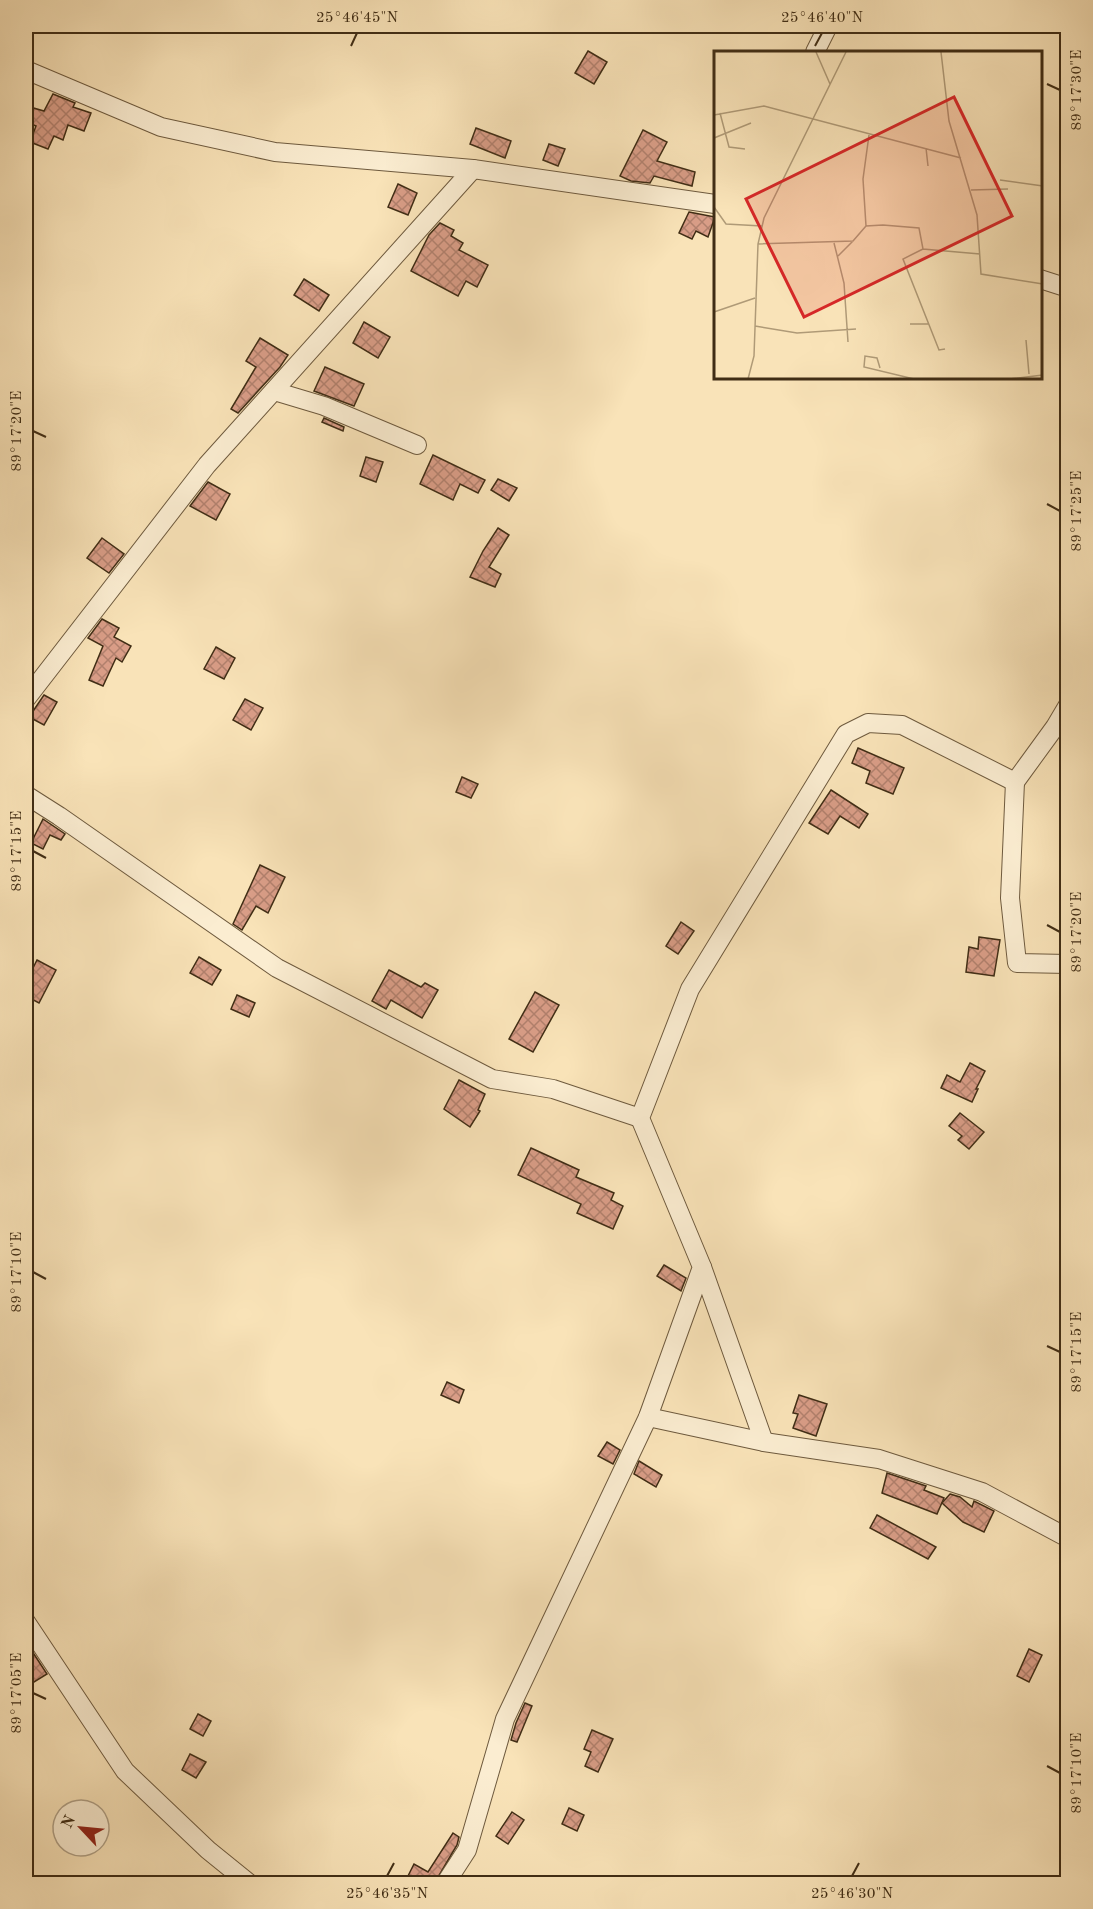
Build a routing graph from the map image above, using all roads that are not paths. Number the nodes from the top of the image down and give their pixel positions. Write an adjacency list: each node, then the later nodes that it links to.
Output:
1 (828, 26): 2 (street)
2 (816, 51)
3 (26, 70): 4 (street)
4 (473, 169): 5 (street); 8 (street)
5 (714, 204)
6 (1042, 279): 7 (street)
7 (1068, 288)
8 (274, 391): 9 (street); 10 (street)
9 (417, 445)
10 (26, 699)
11 (1068, 705): 12 (street)
12 (1015, 782): 14 (street); 15 (street)
13 (26, 795): 15 (street)
14 (1068, 964)
15 (640, 1118): 16 (street)
16 (702, 1267): 17 (street); 18 (street)
17 (648, 1417): 18 (street); 22 (street)
18 (764, 1442): 19 (street)
19 (1068, 1538)
20 (26, 1622): 21 (street)
21 (250, 1884)
22 (445, 1884)

